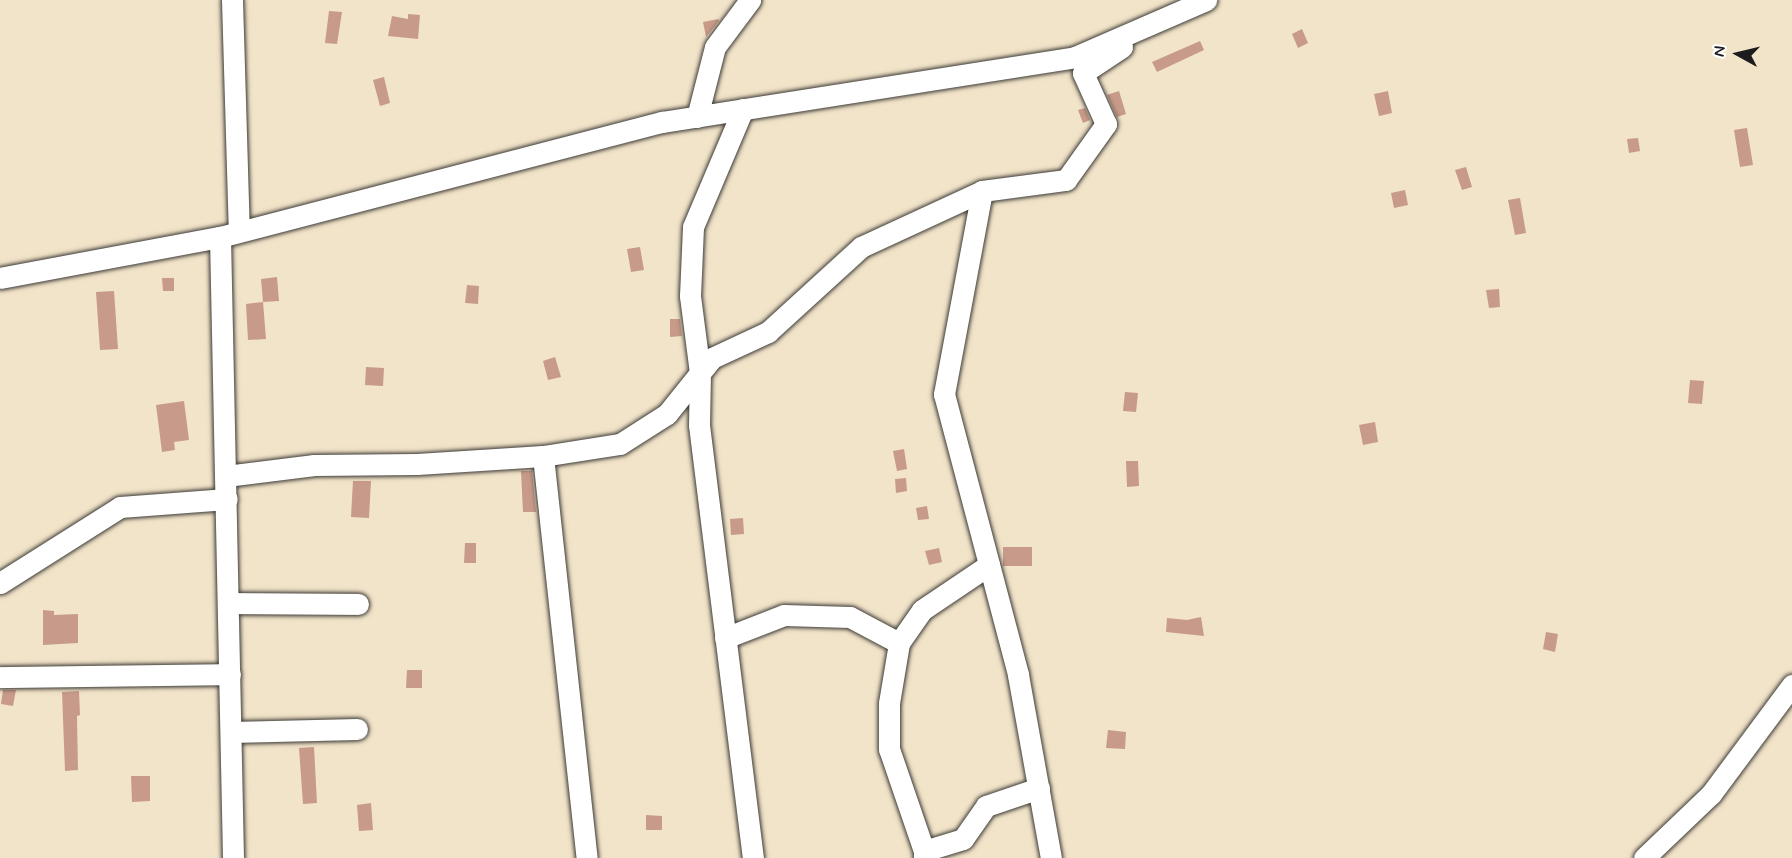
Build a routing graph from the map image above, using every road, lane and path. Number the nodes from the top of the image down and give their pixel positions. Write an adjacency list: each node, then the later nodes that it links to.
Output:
1 (232, 0): 8 (street)
2 (750, 0): 6 (street)
3 (1206, 0): 4 (street)
4 (1164, 18): 5 (street); 7 (street)
5 (743, 109): 6 (street); 10 (street)
6 (697, 117): 8 (street)
7 (982, 191): 10 (street); 14 (street)
8 (229, 234): 9 (street); 12 (street)
9 (0, 278)
10 (700, 372): 11 (street); 18 (street)
11 (543, 456): 12 (street); 28 (street)
12 (226, 476): 13 (street)
13 (227, 499): 15 (street); 16 (street)
14 (989, 565): 19 (street); 25 (street)
15 (0, 583)
16 (229, 603): 17 (street); 20 (street)
17 (358, 604)
18 (725, 638): 19 (street); 29 (street)
19 (899, 643): 26 (street)
20 (230, 674): 21 (street); 24 (street)
21 (0, 677)
22 (1792, 685): 31 (street)
23 (357, 729): 24 (street)
24 (231, 732): 27 (street)
25 (1038, 789): 26 (street); 30 (street)
26 (924, 855)
27 (233, 858)
28 (587, 858)
29 (753, 858)
30 (1051, 858)
31 (1644, 858)

